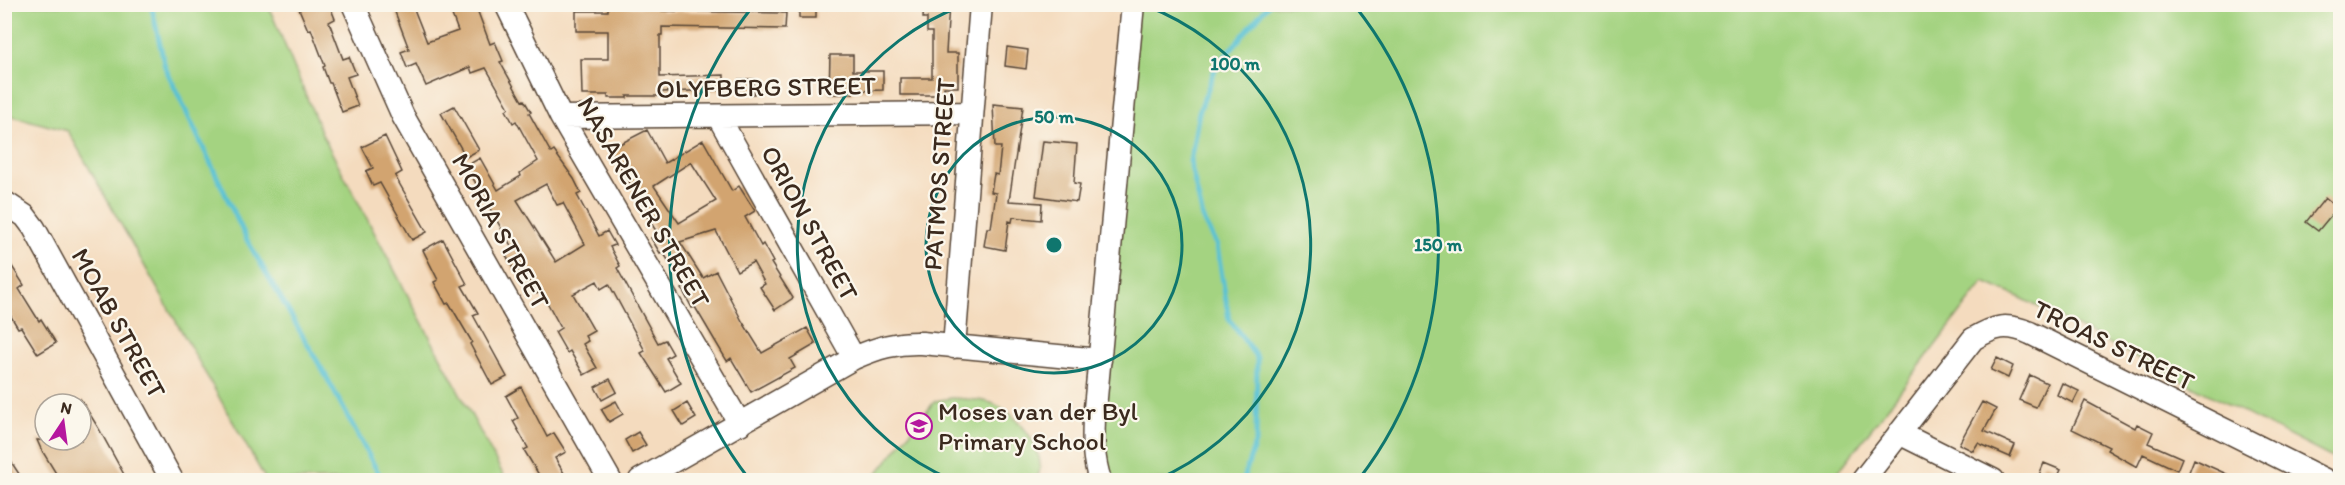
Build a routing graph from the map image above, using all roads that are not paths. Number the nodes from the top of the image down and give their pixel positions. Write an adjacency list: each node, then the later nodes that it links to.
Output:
1 (353, 4): 15 (street, MORIA STREET)
2 (506, 4): 7 (street, NASARENER STREET)
3 (981, 4): 5 (street, PATMOS STREET)
4 (1133, 4): 11 (street)
5 (971, 113): 6 (street, OLYFBERG STREET); 9 (street, PATMOS STREET)
6 (718, 116): 7 (street, OLYFBERG STREET); 10 (street, ORION STREET)
7 (561, 117): 12 (street, NASARENER STREET)
8 (4, 202): 14 (street, MOAB STREET)
9 (954, 347): 10 (street); 11 (street)
10 (854, 358): 12 (street)
11 (1100, 360): 17 (street)
12 (740, 424): 16 (street)
13 (1899, 433): 18 (street, TROAS STREET); 19 (street); 20 (street, TROAS STREET)
14 (172, 480)
15 (610, 480)
16 (640, 480)
17 (1100, 480)
18 (1863, 480)
19 (1993, 480)
20 (2325, 480)

